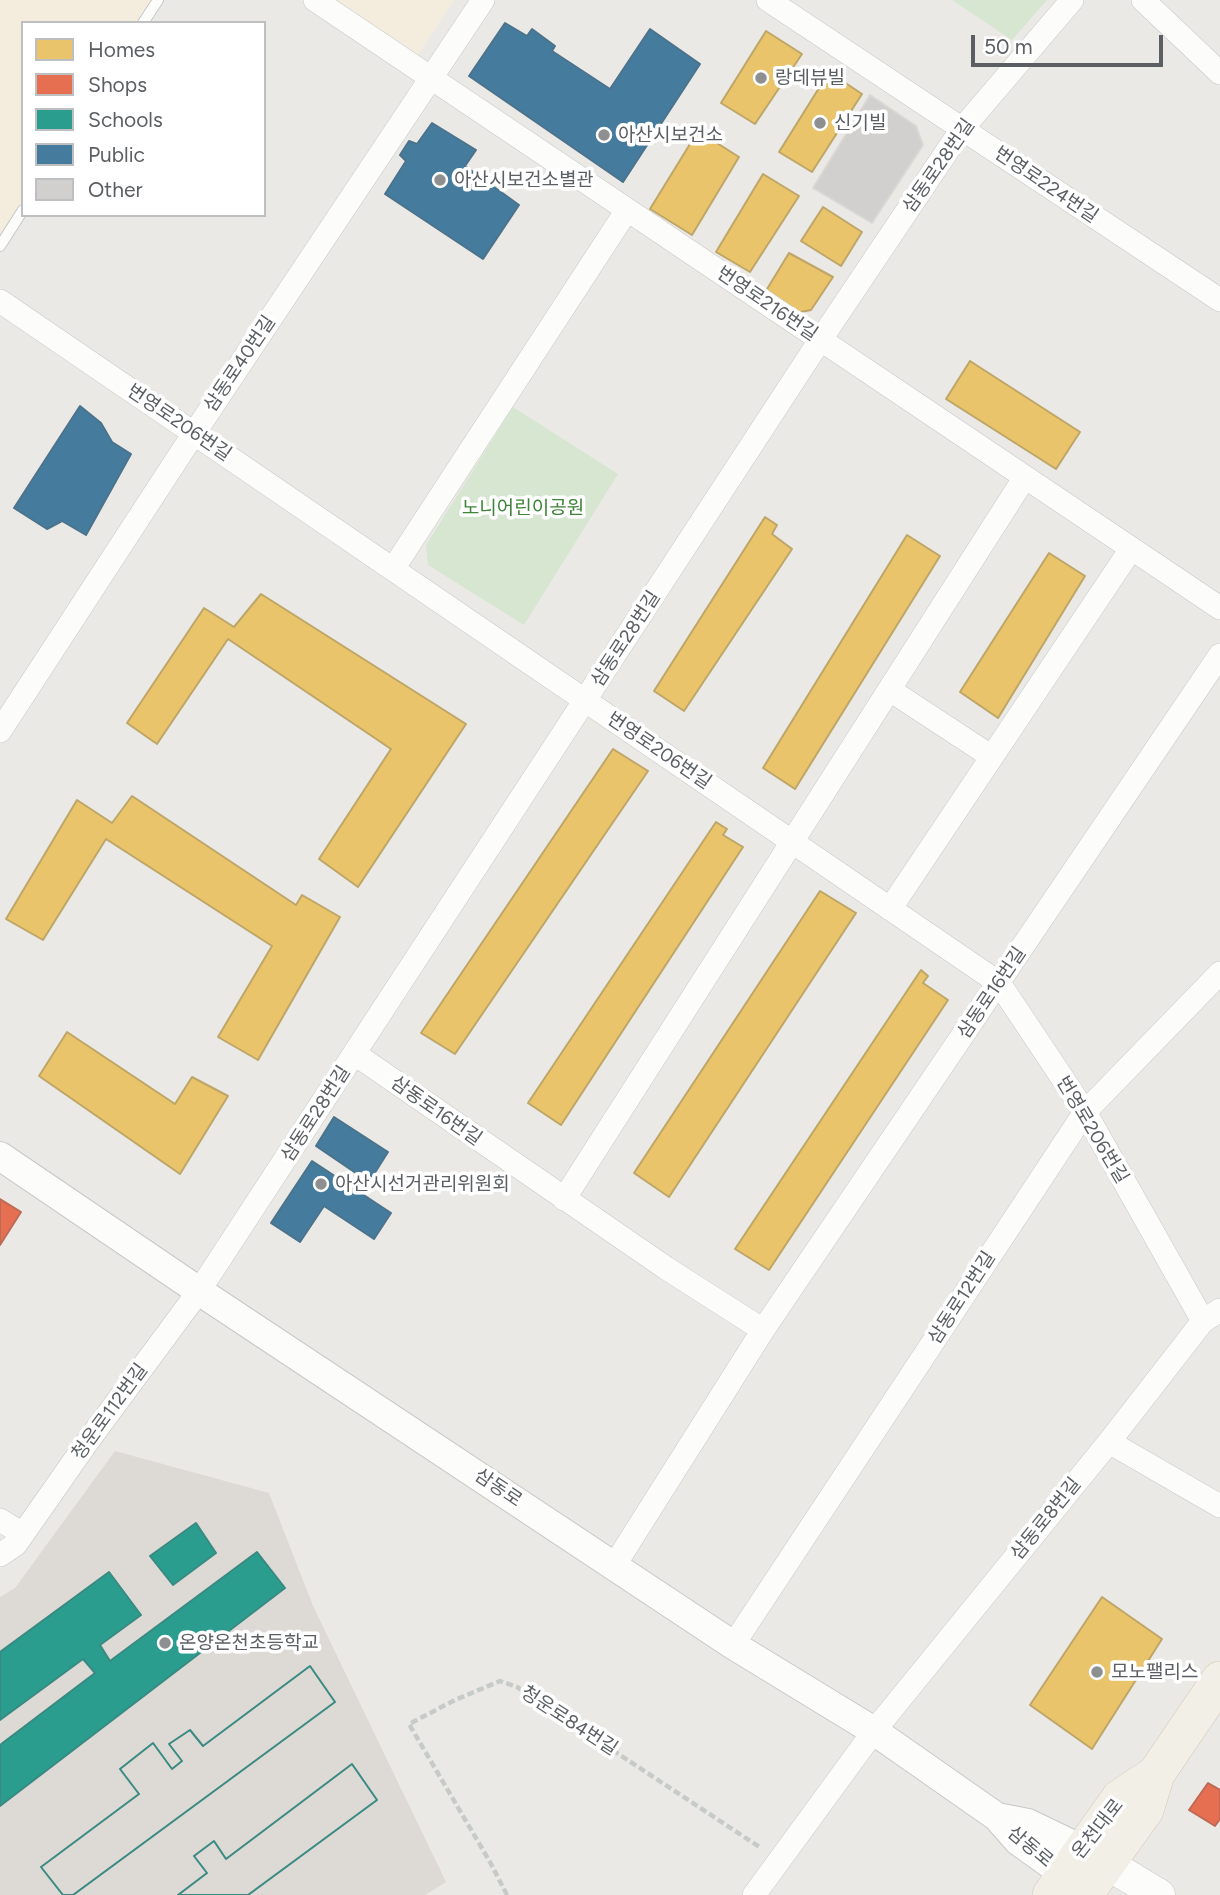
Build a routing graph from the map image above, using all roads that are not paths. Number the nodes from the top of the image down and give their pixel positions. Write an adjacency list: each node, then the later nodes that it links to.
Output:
1 (158, 0): 7 (lane)
2 (315, 0): 9 (street, 번영로216번길)
3 (483, 0): 9 (street, 삼동로40번길)
4 (768, 0): 10 (street, 번영로224번길)
5 (1072, 0): 10 (street, 삼동로28번길)
6 (1143, 0): 8 (street)
7 (144, 21)
8 (1220, 73)
9 (431, 78): 11 (street, 번영로216번길); 17 (street, 삼동로40번길)
10 (962, 129): 14 (street, 번영로224번길); 16 (street, 삼동로28번길)
11 (627, 210): 16 (street, 번영로216번길); 20 (street)
12 (21, 213): 13 (lane)
13 (0, 246)
14 (1220, 300)
15 (0, 301): 17 (street, 번영로206번길)
16 (820, 340): 18 (street, 번영로216번길); 24 (street, 삼동로28번길)
17 (194, 433): 20 (street, 번영로206번길); 25 (street, 삼동로40번길)
18 (1025, 477): 19 (street, 번영로216번길); 23 (street)
19 (1131, 549): 21 (street, 번영로216번길); 26 (street)
20 (393, 569): 24 (street, 번영로206번길)
21 (1220, 608)
22 (1220, 656): 30 (street, 삼동로16번길)
23 (890, 690): 26 (street); 27 (street)
24 (586, 701): 27 (street, 번영로206번길); 31 (street, 삼동로28번길)
25 (0, 731)
26 (992, 757): 28 (street)
27 (792, 842): 28 (street, 번영로206번길); 34 (street)
28 (890, 909): 30 (street, 번영로206번길)
29 (1220, 973): 32 (street, 삼동로12번길)
30 (999, 983): 32 (street, 번영로206번길); 37 (street, 삼동로16번길)
31 (355, 1054): 34 (street, 삼동로16번길); 35 (street, 삼동로28번길)
32 (1085, 1112): 36 (street, 번영로206번길); 44 (street, 삼동로12번길)
33 (0, 1156): 35 (street, 삼동로)
34 (564, 1199): 37 (street, 삼동로16번길)
35 (199, 1292): 41 (street, 청운로112번길); 43 (street, 삼동로)
36 (1211, 1315): 38 (street, 삼동로8번길)
37 (763, 1330): 43 (street, 삼동로16번길)
38 (1109, 1442): 39 (street); 46 (street, 삼동로8번길)
39 (1220, 1506)
40 (0, 1520): 41 (street)
41 (23, 1534): 42 (street, 청운로112번길)
42 (0, 1555)
43 (614, 1566): 44 (street, 삼동로)
44 (733, 1645): 46 (street, 삼동로)
45 (1220, 1680): 47 (main road, 온천대로)
46 (874, 1731): 47 (street, 삼동로); 48 (street)
47 (1081, 1880): 49 (main road)
48 (754, 1895)
49 (1159, 1895)

